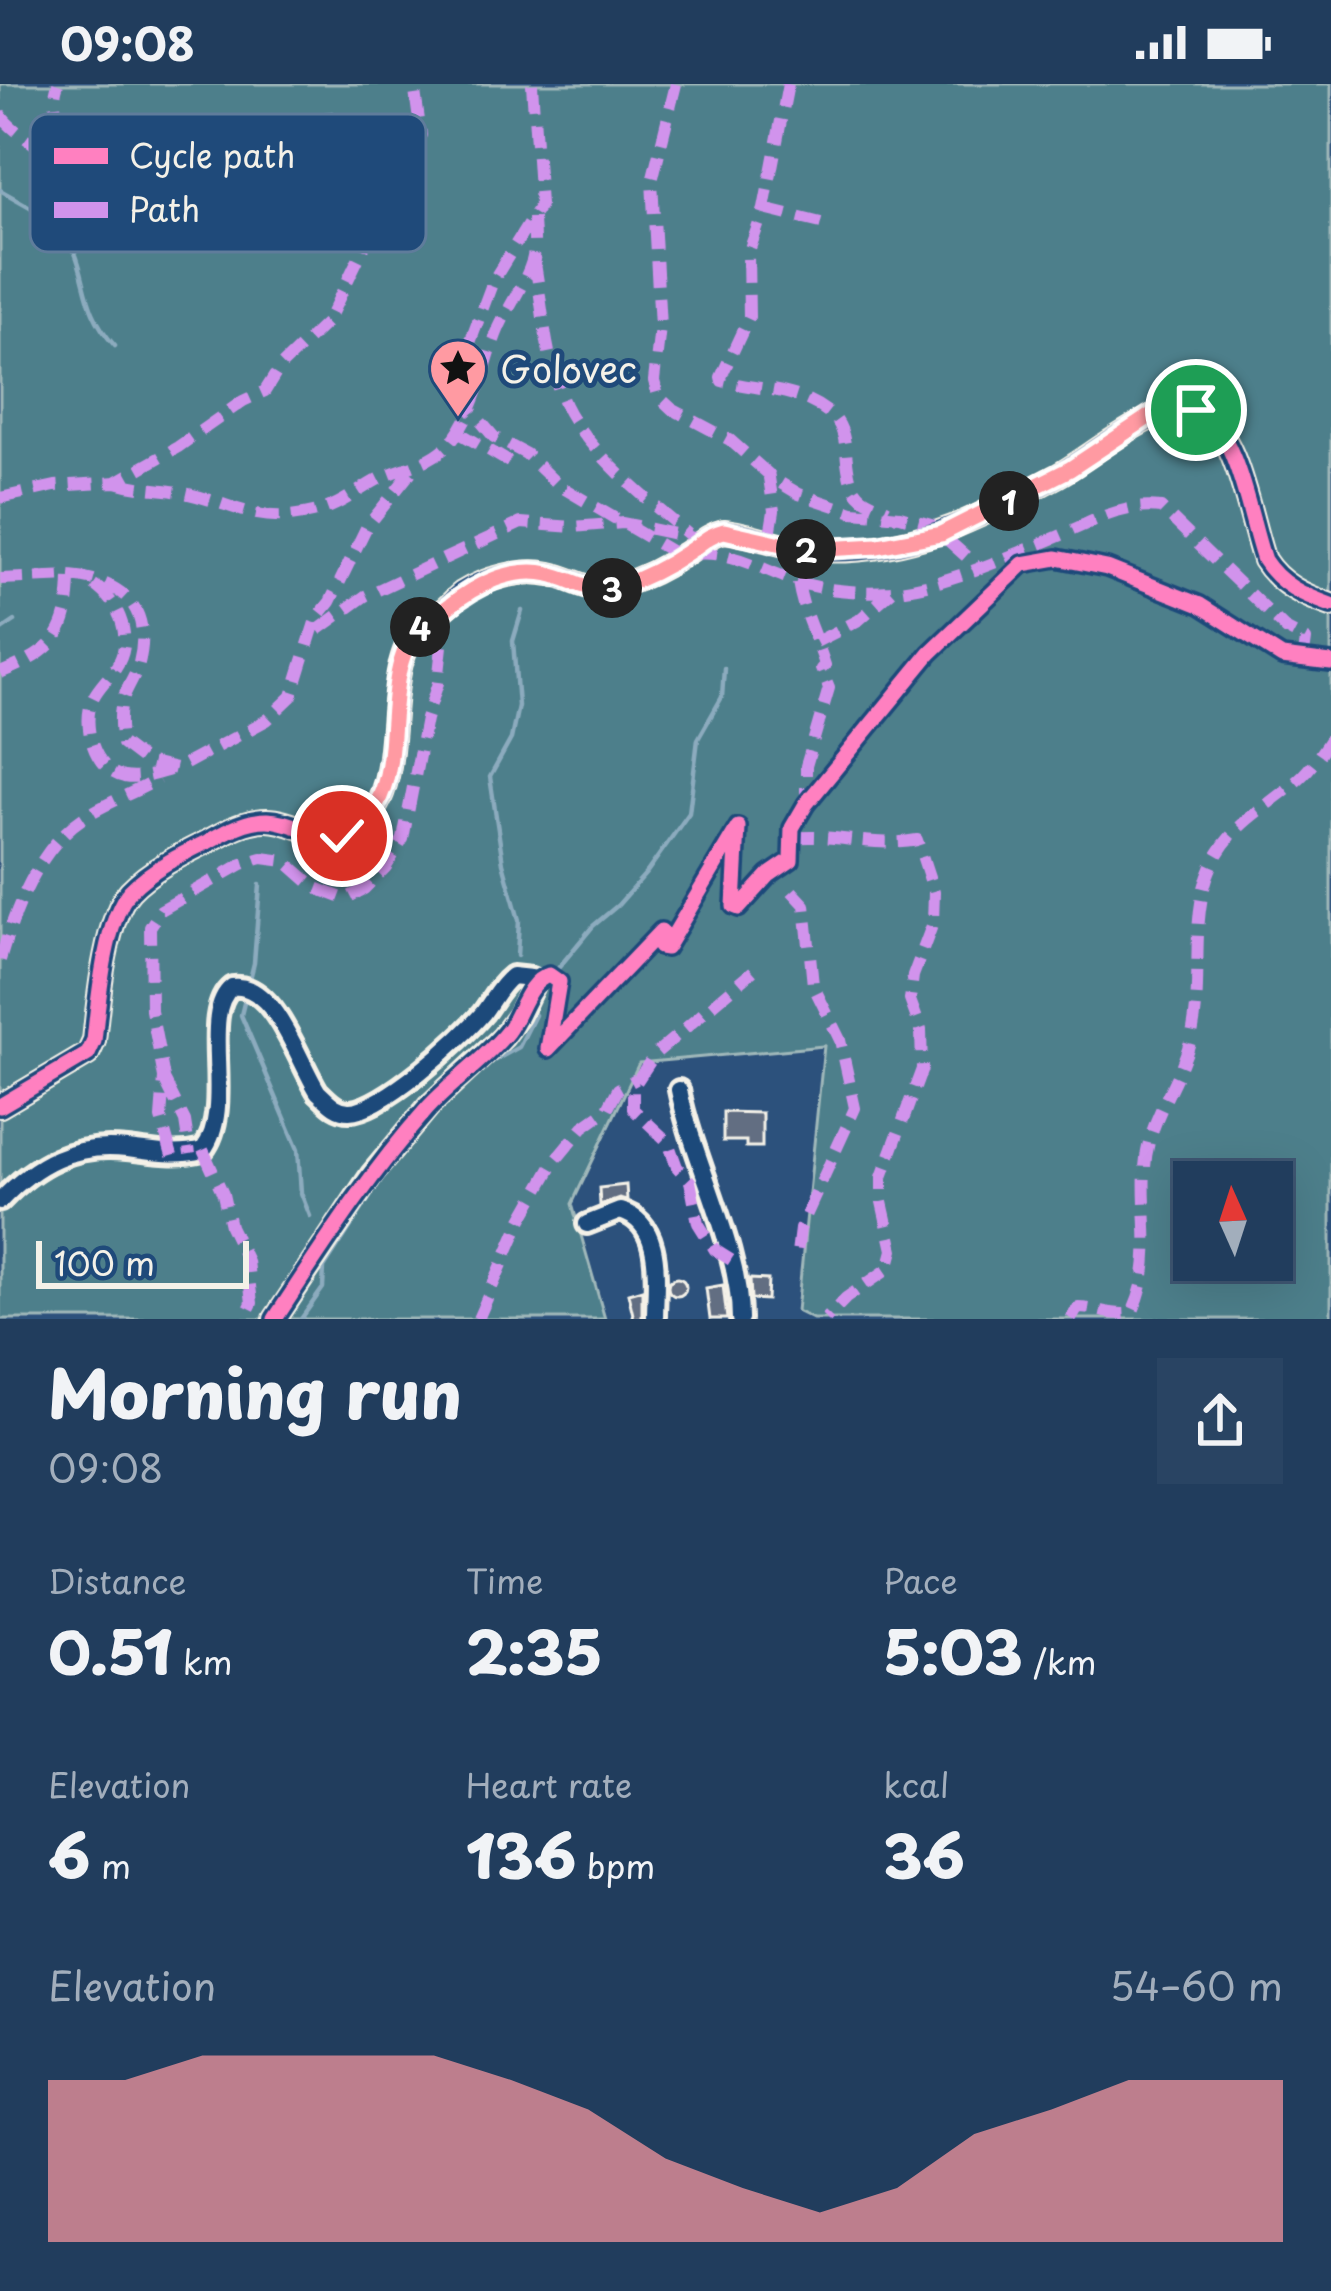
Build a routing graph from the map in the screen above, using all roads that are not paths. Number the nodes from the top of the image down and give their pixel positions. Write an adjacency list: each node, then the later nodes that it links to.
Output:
1 (1331, 605): 3 (street)
2 (679, 1090): 8 (street)
3 (0, 1106)
4 (0, 1201): 6 (street)
5 (587, 1224): 7 (street)
6 (275, 1319)
7 (655, 1319)
8 (740, 1319)

